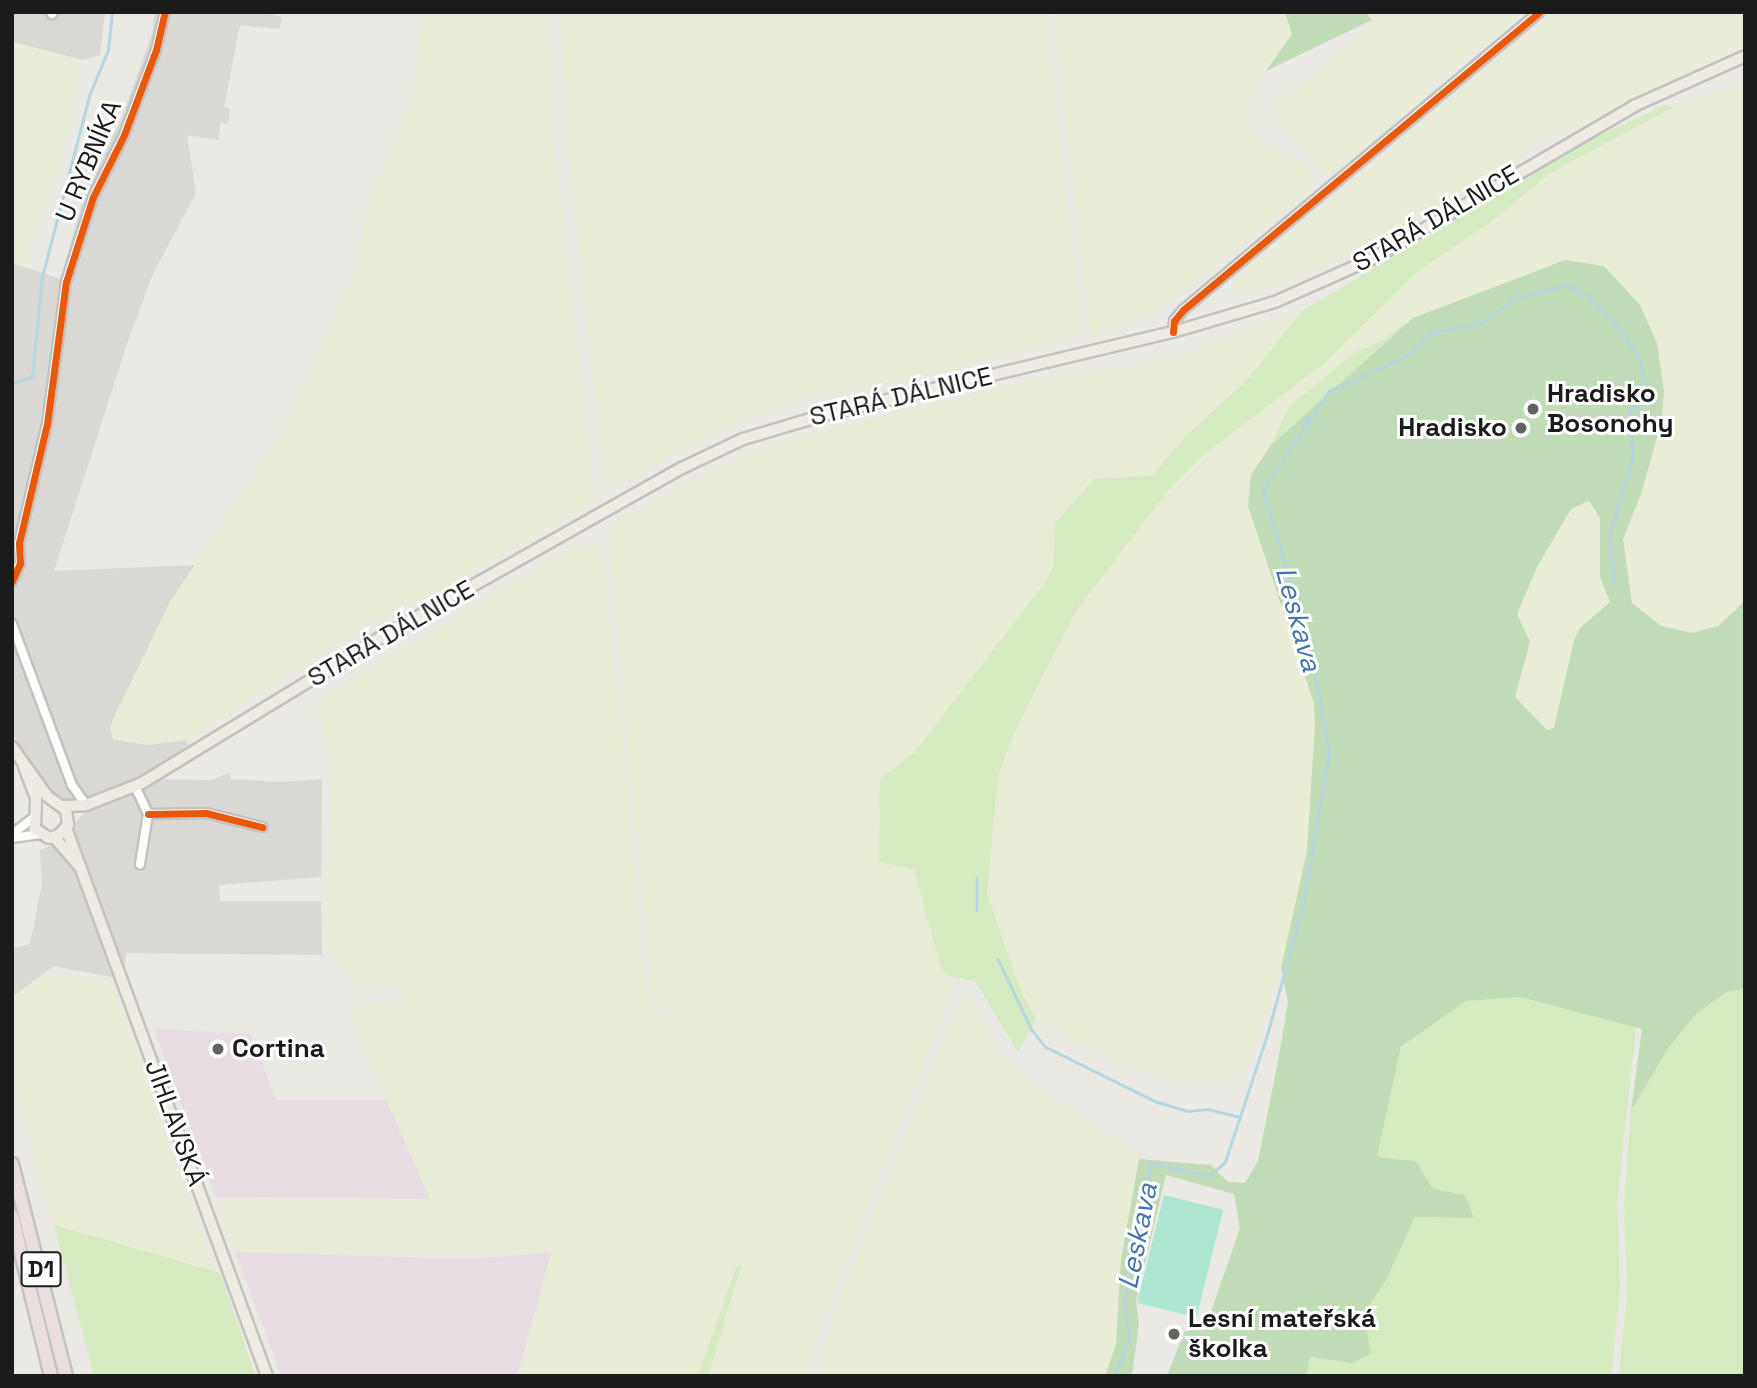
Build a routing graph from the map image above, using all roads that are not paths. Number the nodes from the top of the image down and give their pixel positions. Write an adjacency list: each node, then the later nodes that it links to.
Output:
1 (165, 12): 5 (street, U RYBNÍKA)
2 (1539, 12): 4 (street)
3 (1745, 56): 4 (main road, STARÁ DÁLNICE)
4 (1173, 332): 9 (main road, STARÁ DÁLNICE)
5 (12, 581)
6 (12, 624): 11 (street)
7 (12, 747): 8 (main road, JIHLAVSKÁ)
8 (24, 766): 10 (main road, JIHLAVSKÁ); 12 (main road, JIHLAVSKÁ)
9 (135, 786): 11 (main road, STARÁ DÁLNICE); 13 (street)
10 (58, 804): 11 (main road, STARÁ DÁLNICE); 12 (main road); 14 (main road, JIHLAVSKÁ)
11 (86, 804): 14 (main road, STARÁ DÁLNICE)
12 (34, 813): 16 (main road, JIHLAVSKÁ); 17 (street)
13 (148, 814): 15 (street); 19 (street)
14 (67, 825): 18 (main road); 20 (main road, JIHLAVSKÁ)
15 (262, 827)
16 (39, 834): 17 (street); 18 (main road)
17 (12, 836)
18 (54, 837): 20 (main road, JIHLAVSKÁ)
19 (140, 864)
20 (83, 871): 27 (main road, JIHLAVSKÁ)
21 (12, 1164): 26 (highway, D1)
22 (12, 1216): 23 (highway, D1)
23 (37, 1318): 24 (highway); 25 (highway, D1)
24 (43, 1376)
25 (51, 1376)
26 (68, 1376)
27 (267, 1376)

